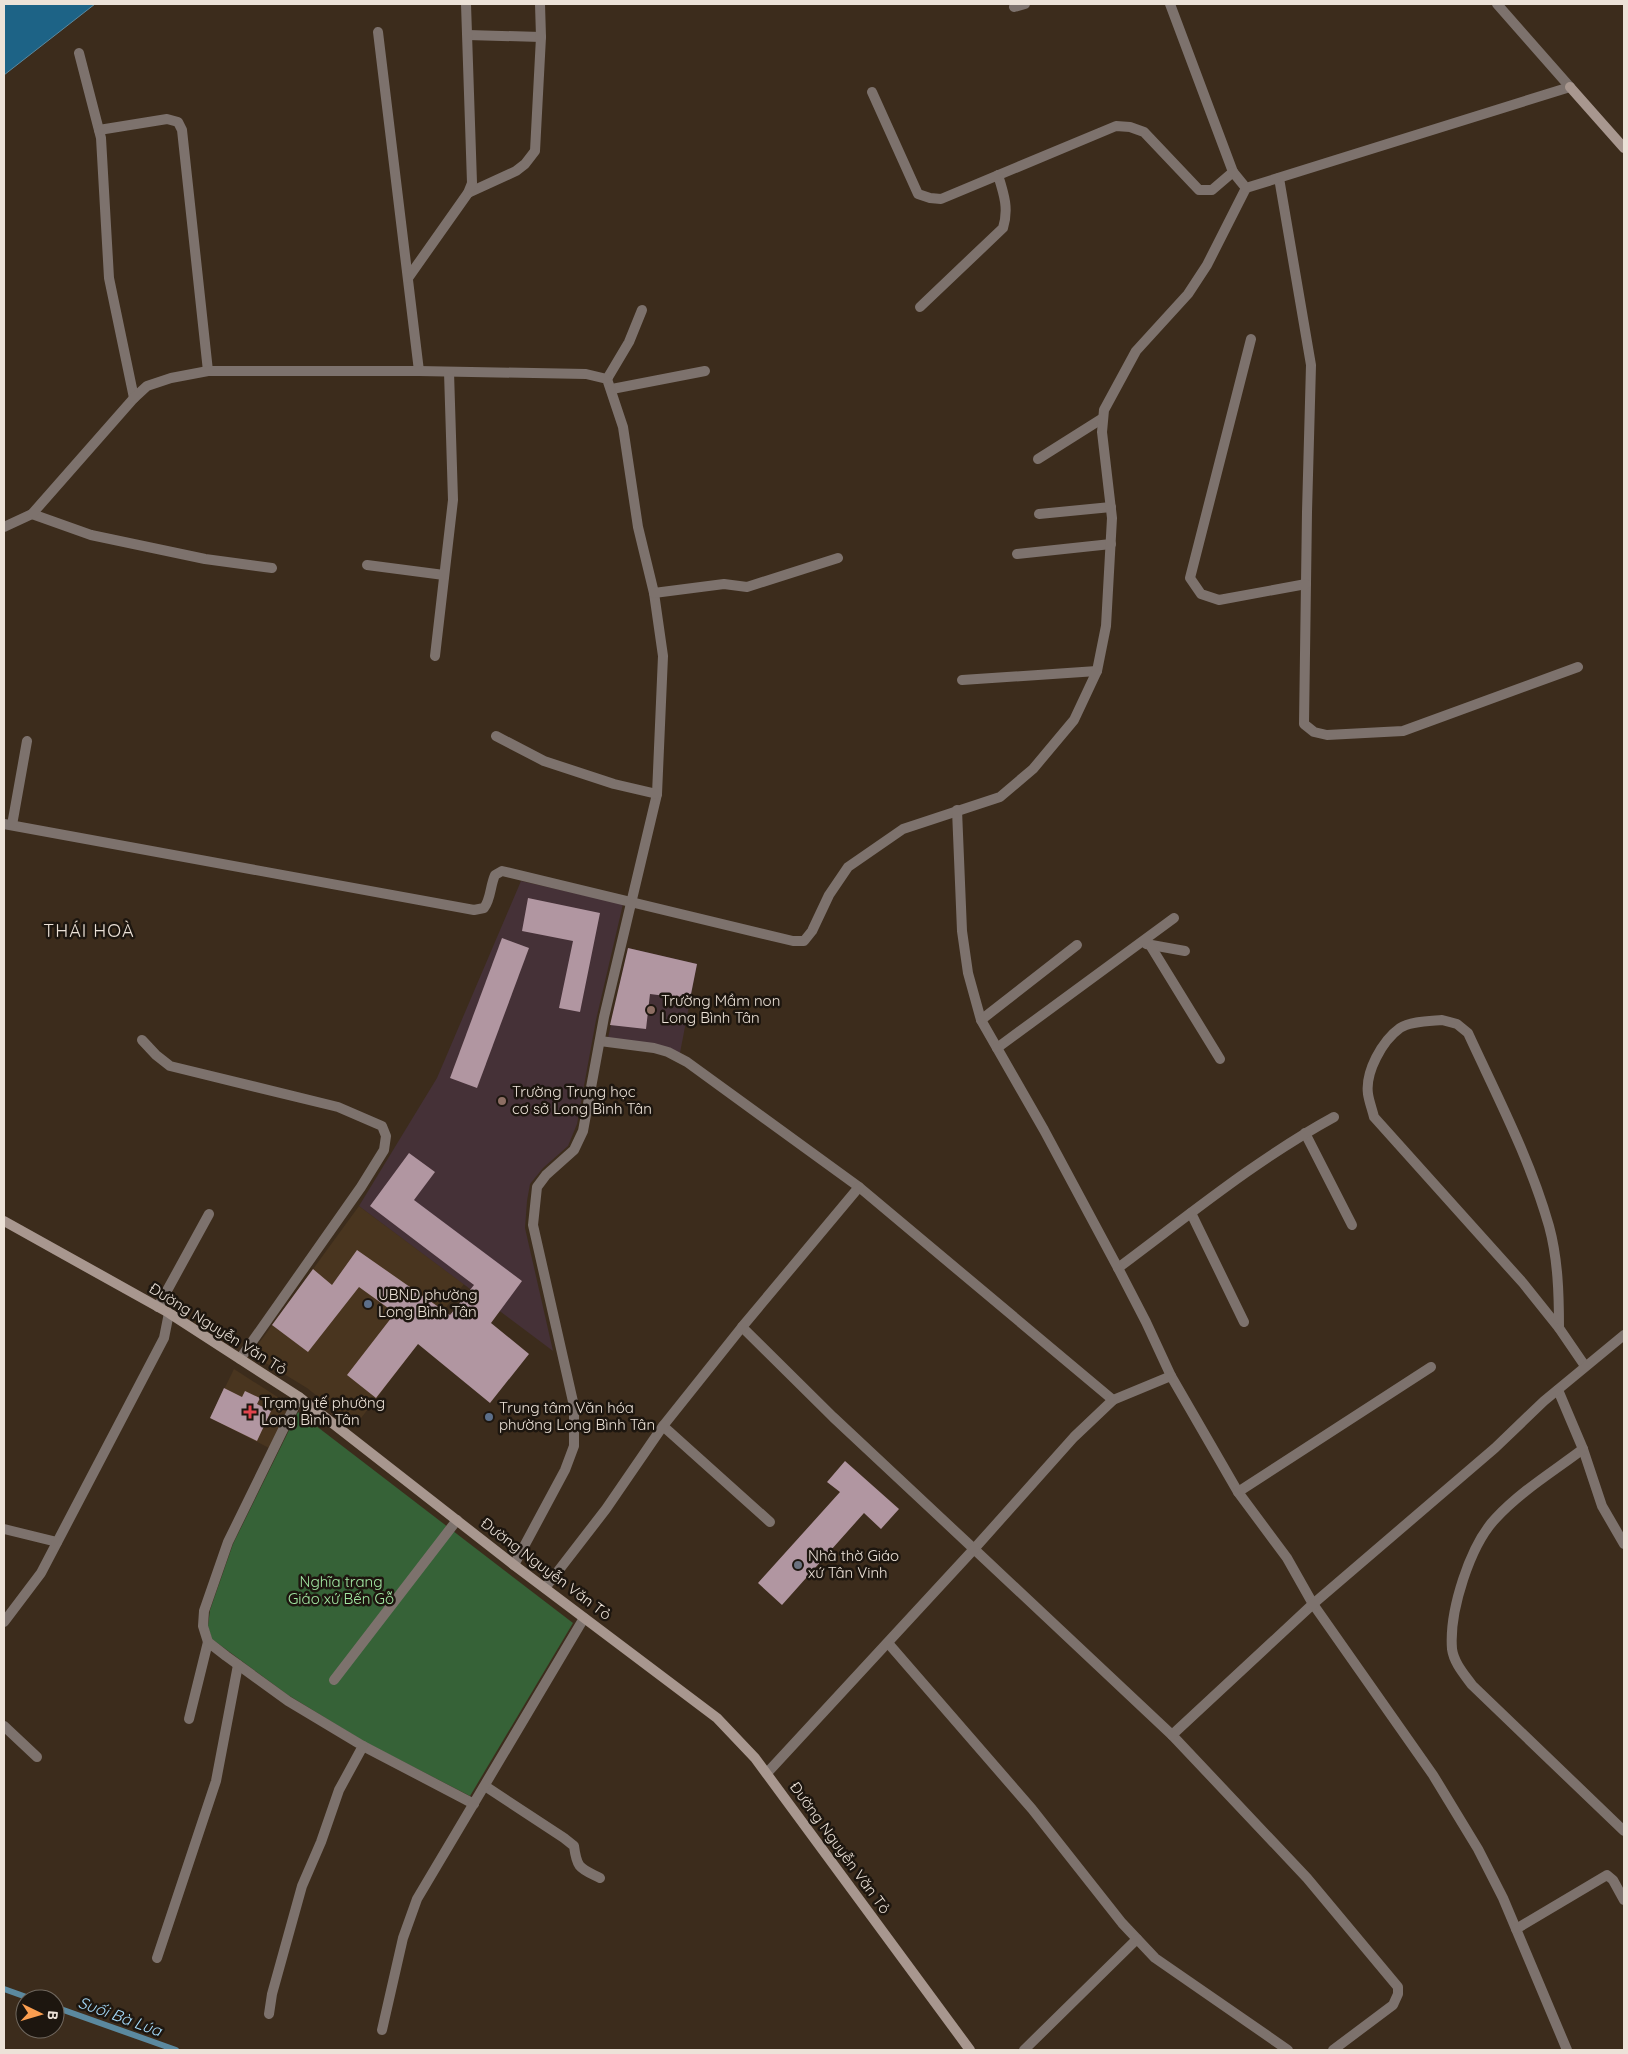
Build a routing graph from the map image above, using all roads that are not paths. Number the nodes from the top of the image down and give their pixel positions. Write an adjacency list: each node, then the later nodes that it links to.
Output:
1 (466, 4): 8 (street)
2 (540, 4): 9 (street)
3 (1025, 4): 6 (street)
4 (1170, 4): 15 (street)
5 (1497, 4): 11 (street)
6 (1014, 7)
7 (378, 32): 20 (street)
8 (468, 35): 9 (street); 19 (street)
9 (541, 37): 19 (street)
10 (79, 54): 13 (street)
11 (1570, 87): 14 (street); 17 (street)
12 (872, 92): 16 (street)
13 (98, 130): 24 (street); 30 (street)
14 (1624, 148)
15 (1233, 172): 16 (street); 18 (street)
16 (998, 175): 21 (street)
17 (1279, 178): 18 (street); 43 (street)
18 (1246, 188): 31 (street)
19 (468, 193): 20 (street)
20 (408, 278): 25 (street)
21 (920, 307)
22 (642, 310): 28 (street)
23 (1250, 338): 43 (street)
24 (208, 371): 25 (street); 30 (street)
25 (419, 371): 27 (street)
26 (705, 371): 29 (street)
27 (449, 372): 28 (street); 42 (street)
28 (607, 379): 29 (street)
29 (612, 389): 44 (street)
30 (134, 398): 34 (street)
31 (1103, 418): 32 (street); 33 (street)
32 (1038, 458)
33 (1111, 507): 35 (street); 37 (street)
34 (32, 514): 36 (street); 41 (street)
35 (1039, 514)
36 (4, 528)
37 (1111, 544): 38 (street); 47 (street)
38 (1017, 554)
39 (838, 558): 44 (street)
40 (368, 565): 42 (street)
41 (272, 568)
42 (444, 575): 45 (street)
43 (1306, 584): 46 (street)
44 (654, 593): 51 (street)
45 (435, 656)
46 (1578, 667)
47 (1097, 672): 48 (street); 52 (street)
48 (962, 680)
49 (496, 736): 51 (street)
50 (27, 741): 53 (street)
51 (658, 794): 54 (street)
52 (957, 810): 54 (street); 59 (street)
53 (8, 824): 54 (street)
54 (632, 901): 61 (street)
55 (1174, 918): 56 (street)
56 (1145, 944): 58 (street); 62 (street); 63 (street)
57 (1077, 945): 59 (street)
58 (1185, 951)
59 (981, 1020): 62 (street)
60 (142, 1040): 78 (street)
61 (600, 1041): 66 (street); 94 (street)
62 (997, 1048): 71 (street)
63 (1220, 1060)
64 (1334, 1117): 65 (street)
65 (1305, 1133): 67 (street); 70 (street)
66 (859, 1187): 75 (street); 84 (street)
67 (1191, 1213): 71 (street); 74 (street)
68 (209, 1214): 72 (street)
69 (4, 1221): 72 (street, Đường Nguyễn Văn Tỏ)
70 (1352, 1225)
71 (1118, 1268): 81 (street)
72 (158, 1306): 73 (street, Đường Nguyễn Văn Tỏ)
73 (169, 1313): 78 (street, Đường Nguyễn Văn Tỏ); 91 (street)
74 (1244, 1322)
75 (742, 1327): 85 (street); 93 (street)
76 (1558, 1328): 76 (street); 79 (street)
77 (1624, 1335): 79 (street)
78 (240, 1359): 83 (street, Đường Nguyễn Văn Tỏ)
79 (1585, 1366): 82 (street)
80 (1431, 1367): 87 (street)
81 (1171, 1376): 84 (street); 87 (street)
82 (1558, 1390): 86 (street); 96 (street)
83 (299, 1398): 88 (street, Đường Nguyễn Văn Tỏ); 99 (street)
84 (1113, 1400): 93 (street)
85 (663, 1426): 89 (street); 95 (street)
86 (1583, 1449): 92 (street); 111 (street)
87 (1238, 1492): 96 (street)
88 (457, 1520): 94 (street, Đường Nguyễn Văn Tỏ); 102 (street)
89 (770, 1522)
90 (4, 1529): 91 (street)
91 (57, 1542): 98 (street)
92 (1624, 1544)
93 (974, 1550): 100 (street); 105 (street)
94 (514, 1565): 95 (street, Đường Nguyễn Văn Tỏ)
95 (545, 1588): 97 (street, Đường Nguyễn Văn Tỏ)
96 (1313, 1604): 105 (street); 114 (street)
97 (584, 1618): 108 (street, Đường Nguyễn Văn Tỏ); 109 (street)
98 (4, 1622)
99 (208, 1642): 101 (street); 103 (street)
100 (888, 1643): 108 (street); 115 (street)
101 (238, 1665): 106 (street); 116 (street)
102 (334, 1680)
103 (189, 1719)
104 (4, 1726): 107 (street)
105 (1172, 1735): 122 (street)
106 (363, 1746): 110 (street); 117 (street)
107 (37, 1756)
108 (767, 1773): 119 (street, Đường Nguyễn Văn Tỏ)
109 (485, 1786): 110 (street); 112 (street)
110 (474, 1804): 118 (street)
111 (1624, 1832)
112 (600, 1878)
113 (1624, 1900): 114 (street)
114 (1516, 1928): 123 (street)
115 (1137, 1939): 120 (street); 121 (street)
116 (157, 1958)
117 (269, 2014)
118 (382, 2030)
119 (970, 2050)
120 (1024, 2050)
121 (1288, 2050)
122 (1332, 2050)
123 (1567, 2050)

